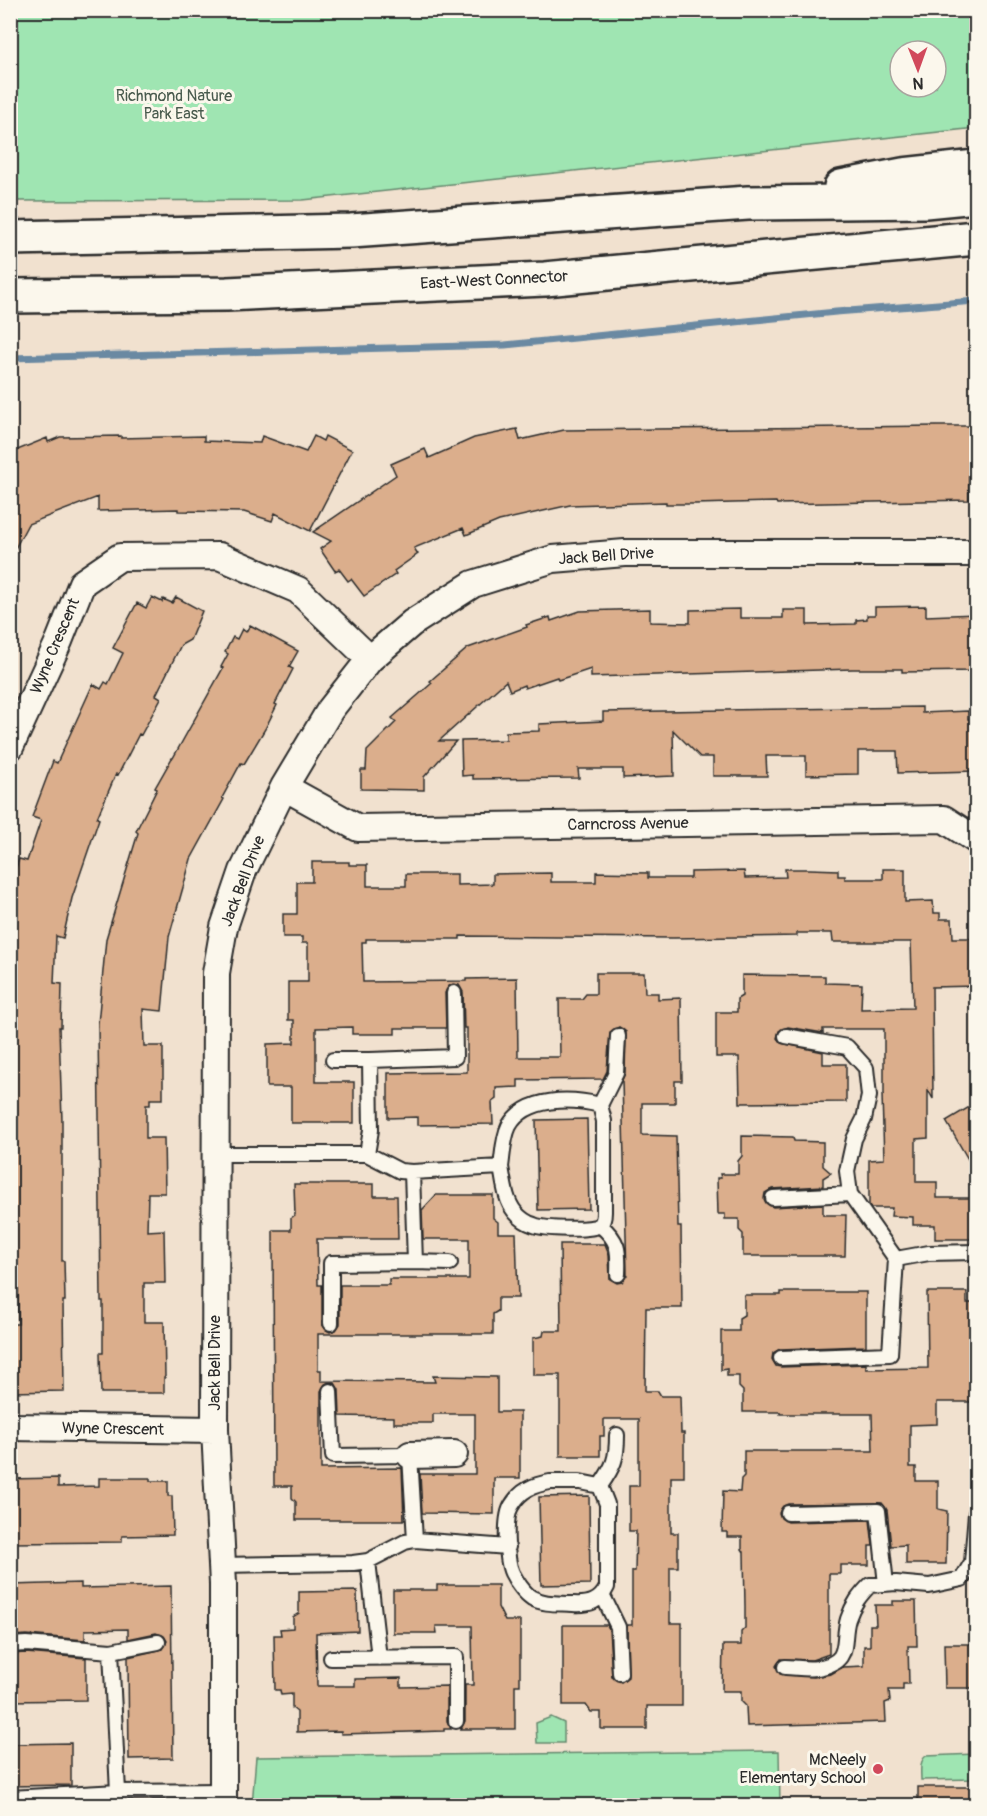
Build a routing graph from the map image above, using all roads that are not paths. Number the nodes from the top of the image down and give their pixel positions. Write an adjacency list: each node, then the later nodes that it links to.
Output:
1 (976, 167): 3 (highway)
2 (976, 196): 3 (highway)
3 (748, 203): 4 (highway)
4 (10, 238)
5 (976, 238): 6 (highway, East-West Connector)
6 (940, 242): 7 (highway); 8 (highway, East-West Connector)
7 (976, 244)
8 (10, 296)
9 (976, 553): 10 (street, Jack Bell Drive)
10 (370, 659): 11 (street, Wyne Crescent); 12 (street, Jack Bell Drive)
11 (10, 747)
12 (284, 787): 13 (street, Carncross Avenue); 20 (street, Jack Bell Drive)
13 (976, 840)
14 (454, 993): 18 (lane)
15 (618, 1036): 19 (lane)
16 (786, 1036): 24 (lane)
17 (333, 1060): 18 (lane)
18 (370, 1060): 21 (lane)
19 (600, 1105): 22 (lane); 26 (lane)
20 (215, 1154): 21 (lane); 36 (street, Jack Bell Drive)
21 (368, 1154): 23 (lane)
22 (501, 1167): 23 (lane); 26 (lane)
23 (412, 1172): 29 (lane)
24 (850, 1194): 25 (lane); 28 (lane)
25 (773, 1198)
26 (600, 1225): 31 (lane)
27 (976, 1251): 28 (lane)
28 (896, 1259): 33 (lane)
29 (415, 1262): 30 (lane); 32 (lane)
30 (450, 1263)
31 (618, 1274)
32 (331, 1323)
33 (781, 1358)
34 (330, 1391): 39 (lane)
35 (10, 1427): 36 (street, Wyne Crescent)
36 (215, 1430): 46 (street, Jack Bell Drive)
37 (617, 1435): 40 (lane)
38 (454, 1454): 39 (street)
39 (410, 1455): 43 (lane)
40 (600, 1486): 44 (lane); 49 (lane)
41 (788, 1513): 48 (lane)
42 (976, 1513): 47 (lane)
43 (415, 1540): 44 (lane); 45 (lane)
44 (508, 1547): 49 (lane)
45 (368, 1561): 46 (lane); 54 (lane)
46 (222, 1565): 59 (street, Jack Bell Drive)
47 (973, 1569): 48 (lane)
48 (886, 1584): 55 (lane)
49 (603, 1596): 56 (lane)
50 (158, 1642): 52 (lane)
51 (10, 1645): 52 (lane)
52 (111, 1651): 60 (lane)
53 (331, 1658): 54 (lane)
54 (380, 1658): 57 (lane)
55 (785, 1667)
56 (620, 1673)
57 (456, 1721)
58 (10, 1798): 60 (lane)
59 (223, 1798): 60 (lane)
60 (116, 1799)

